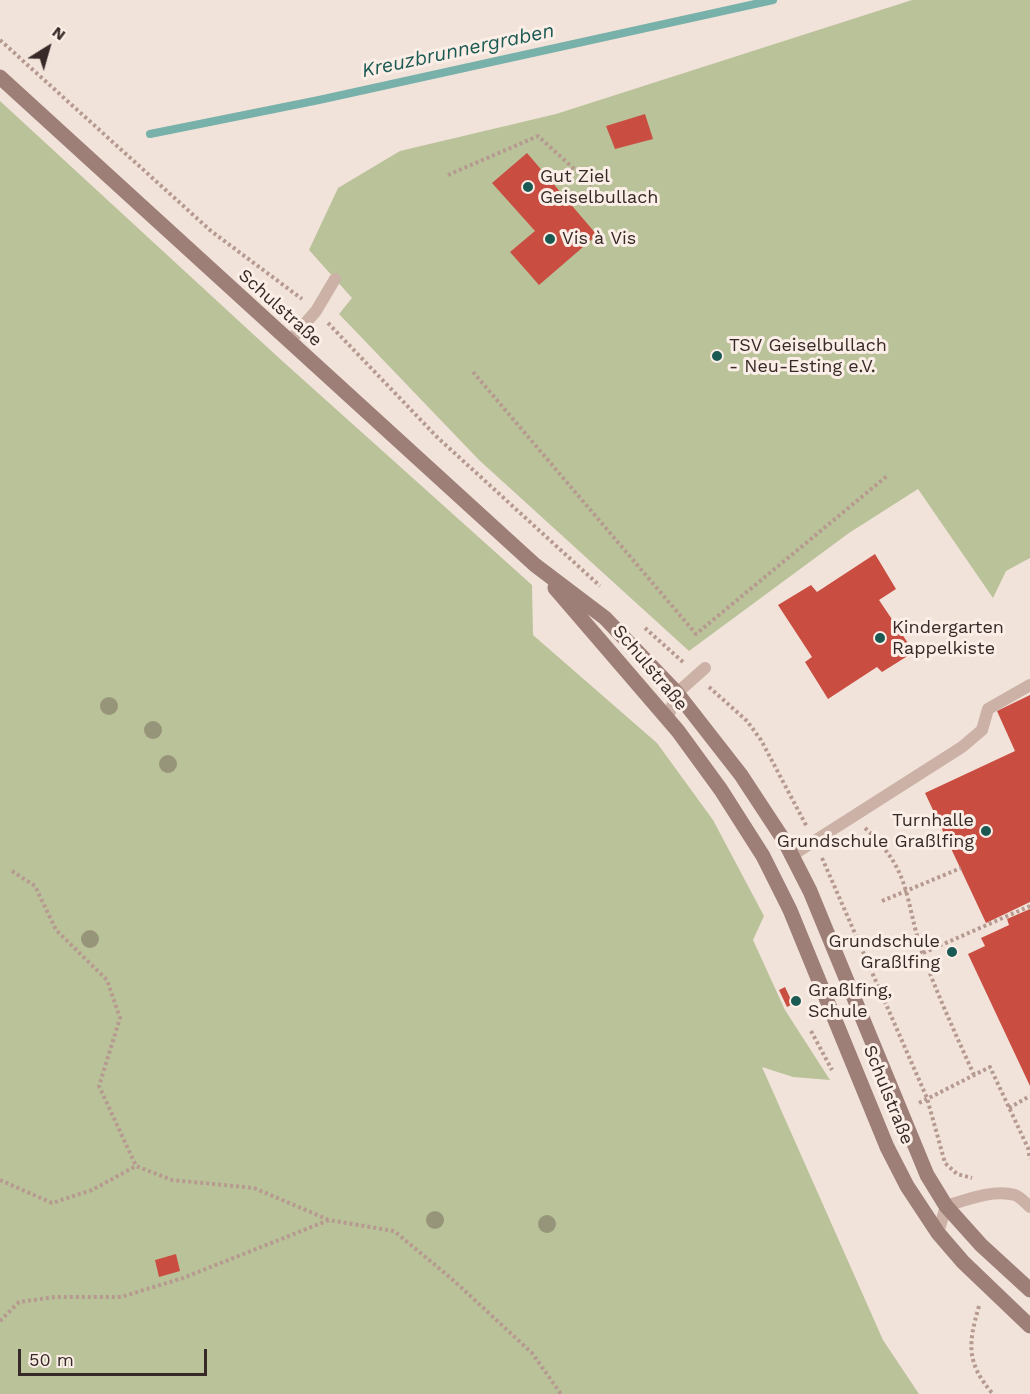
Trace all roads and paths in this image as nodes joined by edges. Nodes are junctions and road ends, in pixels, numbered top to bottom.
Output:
1 (0, 77) edge
2 (448, 175) dead end
3 (594, 187) dead end
4 (336, 279) dead end
5 (289, 342) junction
6 (473, 372) dead end
7 (887, 476) dead end
8 (535, 566) junction
9 (705, 668) dead end
10 (1030, 685) edge
11 (677, 693) junction
12 (667, 719) junction
13 (853, 818) junction
14 (791, 856) junction
15 (961, 868) dead end
16 (12, 871) dead end
17 (907, 891) junction
18 (882, 902) dead end
19 (1030, 906) edge
20 (922, 953) junction
21 (974, 1075) junction
22 (1030, 1096) edge
23 (1009, 1108) junction
24 (900, 1113) junction
25 (1030, 1159) edge
26 (136, 1166) junction
27 (0, 1180) edge
28 (946, 1206) junction
29 (1030, 1207) edge
30 (329, 1220) junction
31 (938, 1233) junction
32 (991, 1287) junction
33 (1030, 1290) edge
34 (0, 1321) edge
35 (1030, 1326) edge
36 (561, 1394) edge
37 (993, 1394) edge

1 - 5 street, Schulstraße
2 - 3 path
4 - 5 lane
5 - 8 street, Schulstraße
6 - 7 path
8 - 11 street, Schulstraße
8 - 12 street, Schulstraße
9 - 11 lane
10 - 13 lane
11 - 12 lane
11 - 14 street, Schulstraße
12 - 31 street, Schulstraße
13 - 14 lane
13 - 17 path
14 - 24 street, Schulstraße
15 - 17 path
16 - 26 path
17 - 18 path
17 - 20 path
19 - 20 path
20 - 21 path
21 - 23 path
21 - 24 path
22 - 23 path
23 - 25 path
24 - 28 street, Schulstraße
26 - 27 path
26 - 30 path
28 - 29 lane
28 - 31 lane
28 - 33 street, Schulstraße
30 - 34 path
30 - 36 path
31 - 32 street, Schulstraße
32 - 35 street, Schulstraße
32 - 37 path

